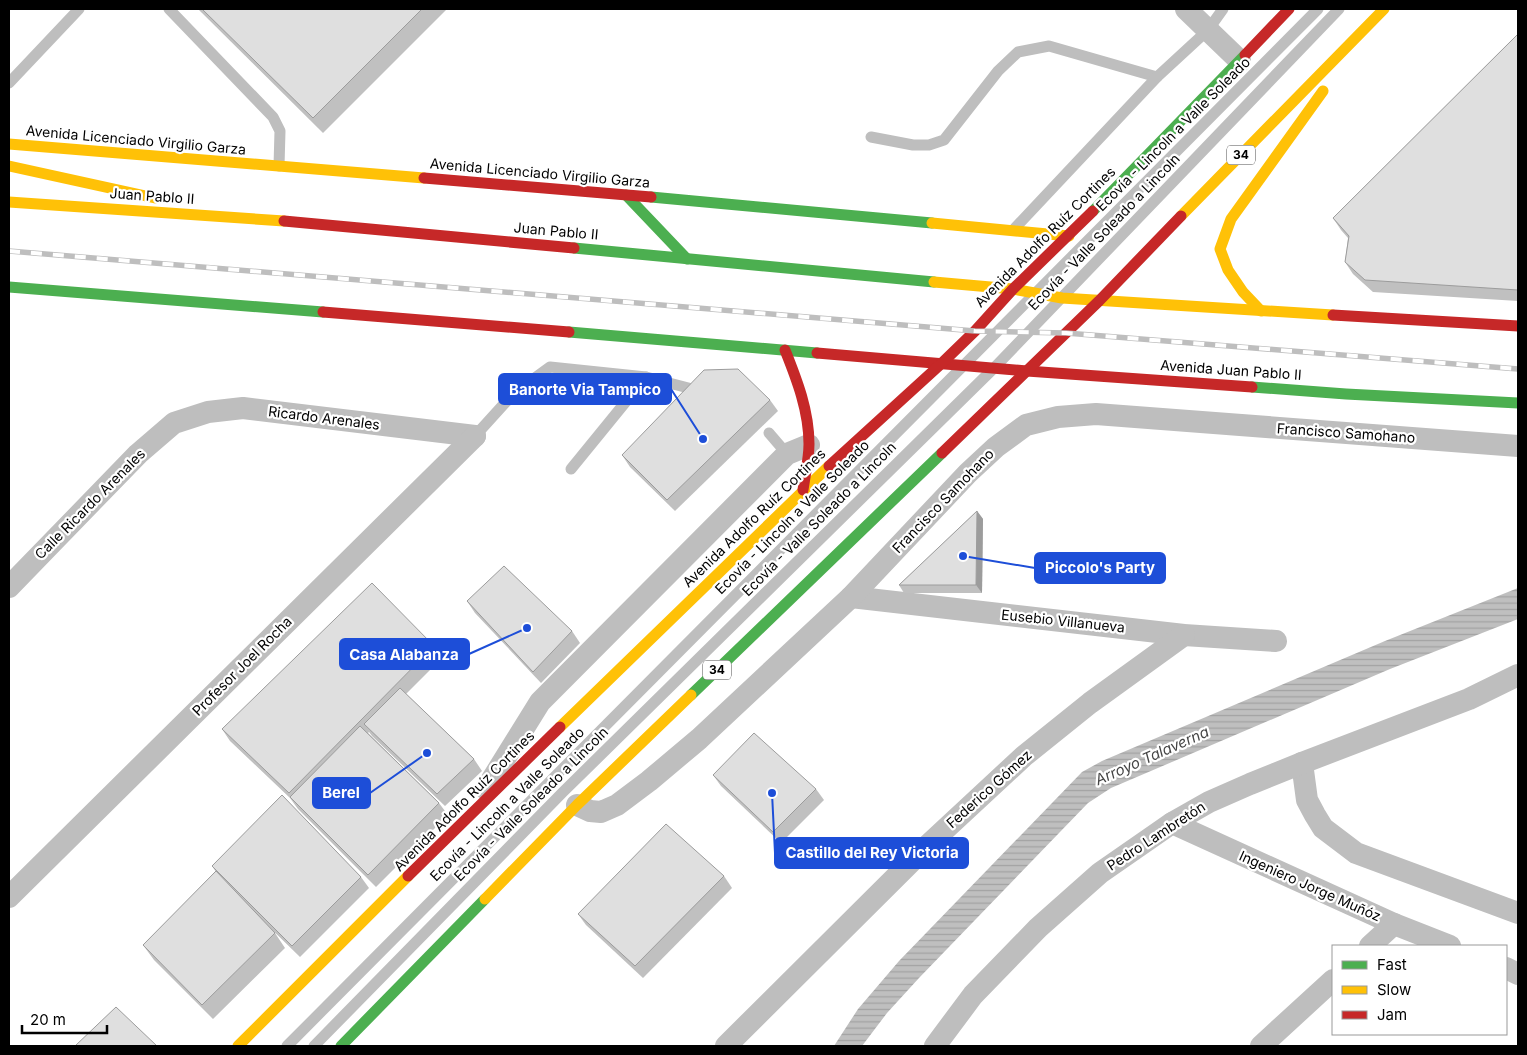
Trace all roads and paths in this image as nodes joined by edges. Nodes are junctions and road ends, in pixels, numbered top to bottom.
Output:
1 (79, 9) edge
2 (169, 9) edge
3 (1186, 9) edge
4 (1223, 9) edge
5 (1289, 9) edge
6 (1318, 9) edge
7 (1339, 9) edge
8 (1384, 9) edge
9 (1208, 30) junction
10 (1240, 61) junction
11 (1157, 77) junction
12 (9, 83) edge
13 (871, 137) dead end
14 (9, 144) edge
15 (9, 166) edge
16 (279, 167) junction
17 (626, 195) junction
18 (9, 202) edge
19 (252, 218) junction
20 (1012, 231) junction
21 (1068, 236) junction
22 (687, 259) junction
23 (9, 287) edge
24 (1013, 289) junction
25 (1035, 293) junction
26 (1062, 298) junction
27 (1099, 301) junction
28 (1261, 311) junction
29 (1518, 326) edge
30 (785, 350) junction
31 (942, 363) junction
32 (964, 365) junction
33 (994, 367) junction
34 (1026, 370) junction
35 (646, 377) junction
36 (702, 391) edge
37 (1518, 403) edge
38 (174, 423) joint
39 (769, 433) dead end
40 (475, 436) junction
41 (809, 445) junction
42 (1518, 446) edge
43 (787, 454) junction
44 (571, 469) dead end
45 (803, 490) junction
46 (9, 587) edge
47 (851, 597) junction
48 (1184, 635) junction
49 (1276, 641) dead end
50 (1518, 675) edge
51 (1302, 763) junction
52 (577, 806) junction
53 (471, 813) junction
54 (1172, 823) junction
55 (9, 896) edge
56 (1518, 913) edge
57 (1394, 924) junction
58 (1371, 945) edge
59 (1447, 945) edge
60 (1332, 981) edge
61 (238, 1046) edge
62 (287, 1046) edge
63 (314, 1046) edge
64 (341, 1046) edge
65 (726, 1046) edge
66 (935, 1046) edge
67 (1261, 1046) edge

1 - 12 lane
2 - 16 lane
3 - 9 street
4 - 9 lane
5 - 10 main road, Avenida Adolfo Ruíz Cortines
6 - 25 lane, Ecovía - Lincoln a Valle Soleado
7 - 26 lane, Ecovía - Valle Soleado a Lincoln
8 - 27 main road, 34
8 - 28 main road
9 - 10 street
9 - 11 lane
10 - 21 main road, Avenida Adolfo Ruíz Cortines
11 - 13 lane
11 - 20 lane
14 - 16 main road, Avenida Licenciado Virgilio Garza
15 - 19 main road
16 - 17 main road, Avenida Licenciado Virgilio Garza
17 - 20 main road, Avenida Licenciado Virgilio Garza
17 - 22 main road
18 - 19 main road, Juan Pablo II
19 - 22 main road, Juan Pablo II
20 - 21 main road, Avenida Licenciado Virgilio Garza
21 - 24 main road, Avenida Adolfo Ruíz Cortines
22 - 24 main road, Juan Pablo II
23 - 30 main road
24 - 25 main road, Juan Pablo II
24 - 31 main road, Avenida Adolfo Ruíz Cortines
25 - 26 main road, Juan Pablo II
25 - 32 lane, Ecovía - Lincoln a Valle Soleado
26 - 27 main road, Juan Pablo II
26 - 33 lane, Ecovía - Valle Soleado a Lincoln
27 - 28 main road
27 - 34 main road, 34
28 - 29 main road
30 - 31 main road
30 - 41 main road
31 - 32 main road, Avenida Juan Pablo II
31 - 45 main road, Avenida Adolfo Ruíz Cortines
32 - 33 main road, Avenida Juan Pablo II
32 - 62 lane, Ecovía - Lincoln a Valle Soleado
33 - 34 main road, Avenida Juan Pablo II
33 - 63 lane, Ecovía - Valle Soleado a Lincoln
34 - 37 main road, Avenida Juan Pablo II
34 - 52 main road, 34
35 - 36 lane
35 - 40 lane
35 - 44 lane
38 - 40 street, Ricardo Arenales
38 - 46 street, Calle Ricardo Arenales
39 - 43 lane
40 - 55 street, Profesor Joel Rocha
41 - 43 street
41 - 45 main road
42 - 47 street, Francisco Samohano
43 - 53 street
45 - 53 main road, Avenida Adolfo Ruíz Cortines
47 - 48 street, Eusebio Villanueva
47 - 52 street, Francisco Samohano
48 - 49 street, Eusebio Villanueva
48 - 65 street, Federico Gómez
50 - 51 street, Pedro Lambretón
51 - 54 street, Pedro Lambretón
51 - 56 street
52 - 64 main road, 34
53 - 61 main road, Avenida Adolfo Ruíz Cortines
54 - 57 street, Ingeniero Jorge Muñóz
54 - 66 street, Pedro Lambretón
57 - 58 street
57 - 59 street, Ingeniero Jorge Muñóz
60 - 67 street

